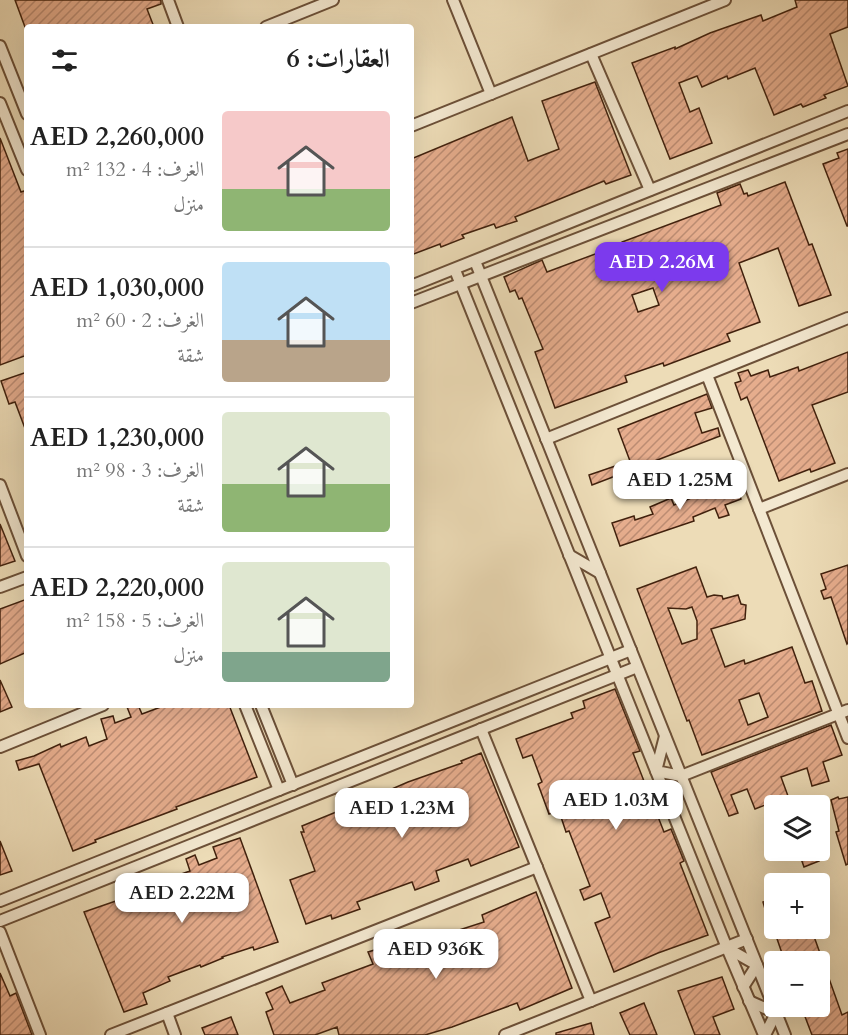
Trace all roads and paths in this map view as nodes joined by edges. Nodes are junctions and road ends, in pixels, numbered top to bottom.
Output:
1 (168, 0) edge
2 (333, 0) edge
3 (453, 0) edge
4 (725, 0) edge
5 (705, 4) edge
6 (177, 24) edge
7 (273, 24) edge
8 (0, 46) edge
9 (591, 54) junction
10 (491, 94) junction
11 (0, 103) edge
12 (24, 106) edge
13 (848, 111) edge
14 (414, 125) edge
15 (848, 134) edge
16 (24, 163) edge
17 (650, 190) junction
18 (475, 261) junction
19 (455, 270) junction
20 (480, 276) junction
21 (460, 284) junction
22 (414, 285) edge
23 (414, 302) edge
24 (848, 318) edge
25 (707, 375) junction
26 (546, 439) junction
27 (848, 474) edge
28 (0, 485) edge
29 (759, 508) junction
30 (24, 548) edge
31 (569, 555) junction
32 (600, 573) junction
33 (24, 578) edge
34 (0, 587) edge
35 (631, 650) junction
36 (610, 658) junction
37 (637, 667) junction
38 (617, 675) junction
39 (85, 708) edge
40 (246, 708) edge
41 (262, 708) edge
42 (843, 712) edge
43 (481, 729) junction
44 (665, 736) junction
45 (848, 738) edge
46 (0, 747) edge
47 (656, 771) junction
48 (681, 776) junction
49 (293, 785) junction
50 (279, 790) junction
51 (308, 798) junction
52 (286, 807) junction
53 (537, 867) junction
54 (0, 901) edge
55 (0, 921) edge
56 (0, 932) edge
57 (747, 939) junction
58 (727, 948) junction
59 (757, 965) junction
60 (764, 983) edge
61 (744, 987) junction
62 (749, 1000) junction
63 (591, 1001) junction
64 (764, 1007) edge
65 (167, 1013) junction
66 (774, 1017) edge
67 (778, 1017) edge
68 (40, 1035) edge
69 (111, 1035) edge
70 (175, 1035) edge
71 (505, 1035) edge
72 (764, 1035) edge
73 (785, 1035) edge

1 - 6 street
2 - 7 street
3 - 10 street
4 - 5 street
5 - 9 street
8 - 12 street
9 - 10 street
9 - 17 street
10 - 14 street
11 - 16 street
13 - 17 street
15 - 20 street
17 - 18 street
18 - 19 street
18 - 20 street
19 - 21 street
19 - 22 street
20 - 21 street
20 - 26 street
21 - 23 street
21 - 31 street
24 - 25 street
25 - 26 street
25 - 29 street
26 - 32 street
27 - 29 street
28 - 30 street
29 - 42 street
31 - 32 street
31 - 36 street
32 - 35 street
33 - 34 street
35 - 36 street
35 - 37 street
36 - 38 street
36 - 49 street
37 - 38 street
37 - 44 street
38 - 43 street
38 - 47 street
39 - 46 street
40 - 50 street
41 - 49 street
42 - 45 street
42 - 48 street
43 - 51 street
43 - 53 street
44 - 47 street
44 - 48 street
47 - 48 street
47 - 58 street
48 - 57 street
49 - 50 street
49 - 51 street
49 - 52 street
50 - 54 street
51 - 52 street
52 - 55 street
53 - 63 street
53 - 65 street
56 - 68 street
57 - 58 street
57 - 59 street
58 - 59 street
58 - 61 street
58 - 63 street
59 - 60 street
59 - 61 street
61 - 62 street
62 - 64 street
62 - 72 street
63 - 71 street
65 - 69 street
65 - 70 street
66 - 72 street
67 - 73 street

